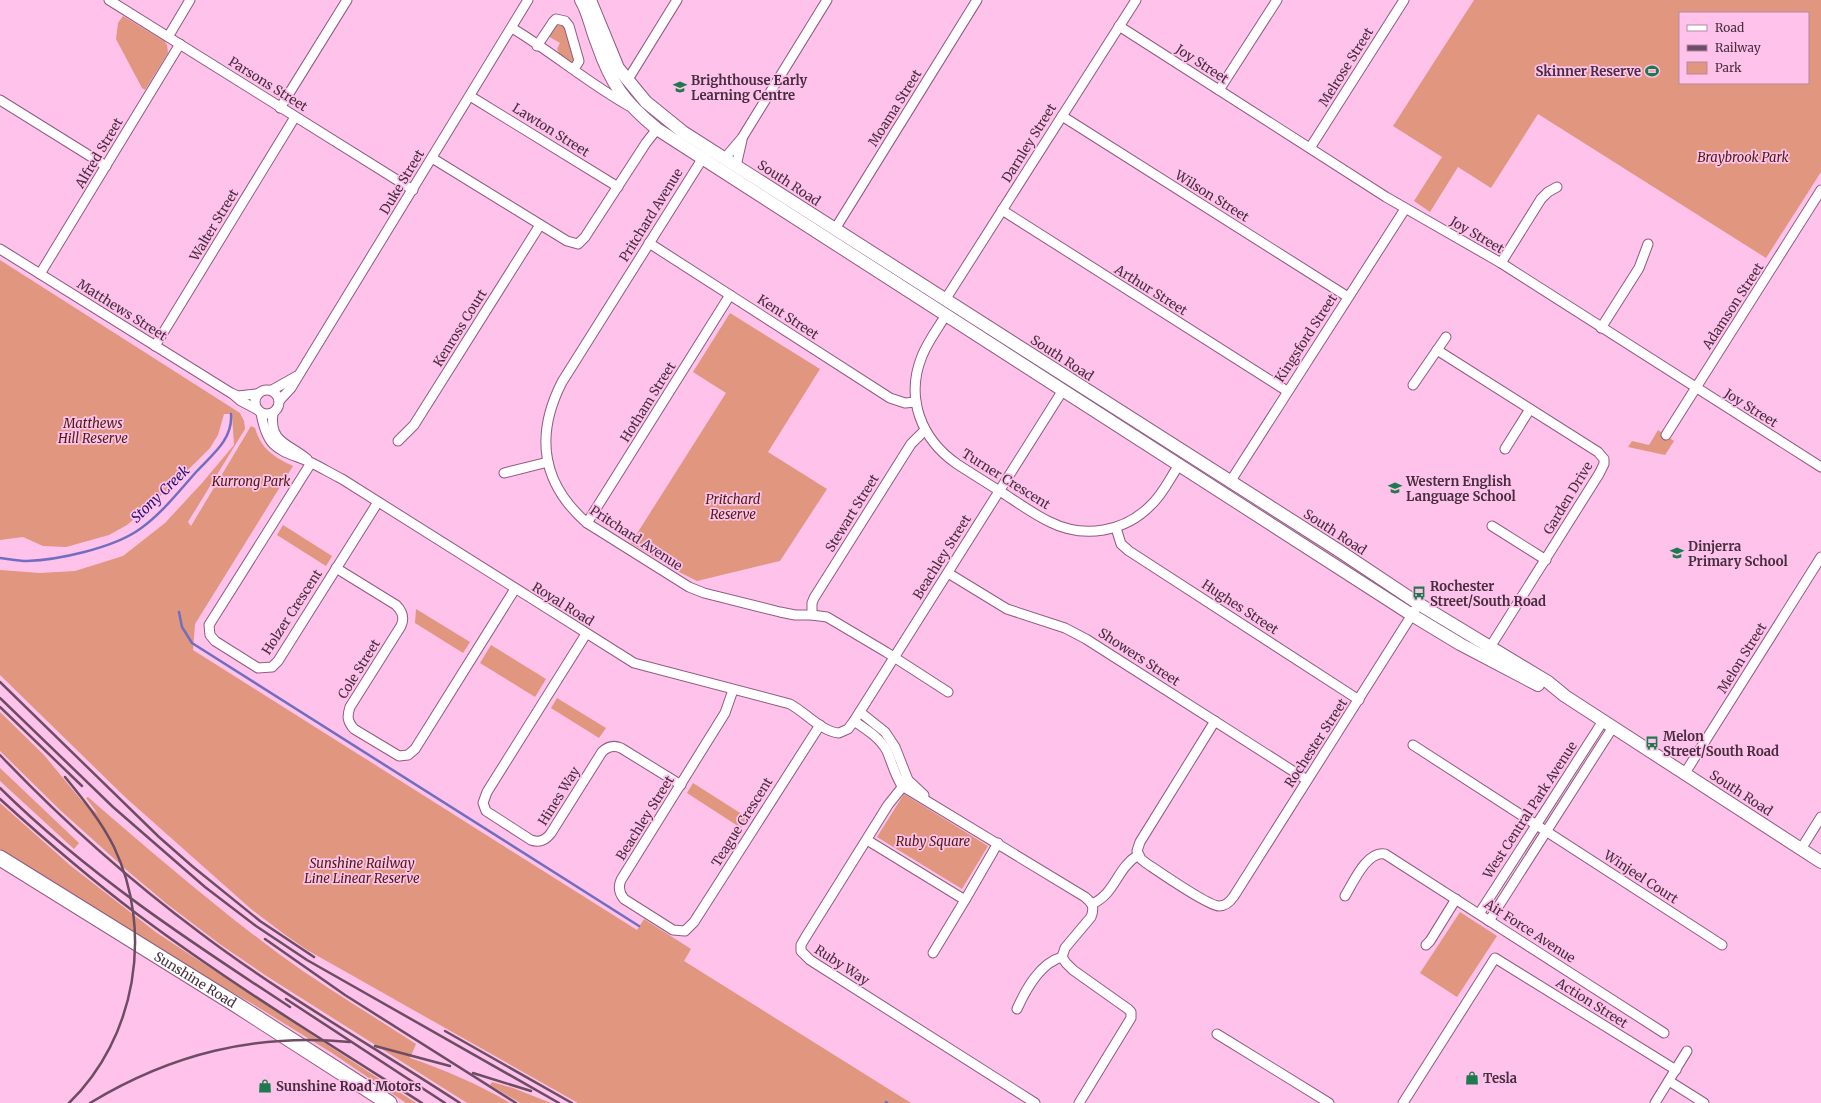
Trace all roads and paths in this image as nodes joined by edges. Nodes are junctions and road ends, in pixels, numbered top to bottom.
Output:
1 (109, 0) edge
2 (190, 0) edge
3 (347, 0) edge
4 (528, 0) edge
5 (581, 0) edge
6 (590, 0) edge
7 (678, 0) edge
8 (827, 0) edge
9 (977, 0) edge
10 (1136, 0) edge
11 (1277, 0) edge
12 (1404, 0) edge
13 (1119, 26) junction
14 (512, 28) junction
15 (168, 37) junction
16 (180, 44) junction
17 (537, 46) junction
18 (574, 69) junction
19 (627, 81) junction
20 (1219, 90) junction
21 (470, 96) junction
22 (0, 100) edge
23 (630, 106) junction
24 (280, 108) junction
25 (1062, 116) junction
26 (295, 117) junction
27 (657, 129) junction
28 (742, 138) junction
29 (709, 148) junction
30 (1310, 148) junction
31 (432, 158) junction
32 (702, 158) junction
33 (725, 158) junction
34 (106, 166) junction
35 (736, 166) junction
36 (618, 187) junction
37 (1557, 187) dead end
38 (413, 190) junction
39 (1821, 190) edge
40 (1405, 209) junction
41 (1002, 210) junction
42 (540, 225) junction
43 (835, 230) junction
44 (649, 243) junction
45 (1648, 244) dead end
46 (0, 249) edge
47 (1501, 263) junction
48 (40, 274) junction
49 (730, 295) junction
50 (1348, 297) junction
51 (945, 300) junction
52 (946, 315) junction
53 (1602, 328) junction
54 (1446, 337) dead end
55 (155, 346) junction
56 (1437, 350) junction
57 (297, 376) junction
58 (1067, 378) junction
59 (1413, 385) dead end
60 (1696, 388) junction
61 (272, 390) junction
62 (1063, 390) junction
63 (1287, 391) junction
64 (231, 393) junction
65 (256, 394) junction
66 (279, 401) junction
67 (916, 402) junction
68 (1530, 409) junction
69 (259, 412) junction
70 (273, 413) junction
71 (925, 430) junction
72 (1666, 435) dead end
73 (398, 441) dead end
74 (1505, 449) dead end
75 (548, 462) junction
76 (311, 463) junction
77 (1179, 465) junction
78 (1821, 467) edge
79 (504, 473) dead end
80 (1230, 482) junction
81 (999, 491) junction
82 (1223, 493) junction
83 (378, 502) junction
84 (587, 523) junction
85 (1492, 526) dead end
86 (1116, 528) junction
87 (1821, 557) edge
88 (1546, 560) junction
89 (336, 568) junction
90 (948, 573) junction
91 (515, 589) junction
92 (1419, 604) junction
93 (812, 615) junction
94 (1412, 615) junction
95 (586, 634) junction
96 (1487, 652) junction
97 (894, 658) junction
98 (733, 690) junction
99 (948, 692) dead end
100 (1359, 700) junction
101 (860, 712) junction
102 (854, 722) junction
103 (1215, 722) junction
104 (1608, 724) junction
105 (820, 725) junction
106 (839, 733) joint
107 (1412, 745) dead end
108 (895, 747) junction
109 (886, 750) junction
110 (1685, 773) junction
111 (1307, 780) junction
112 (905, 783) junction
113 (680, 785) junction
114 (1821, 817) edge
115 (1536, 825) junction
116 (1546, 831) junction
117 (866, 840) junction
118 (998, 843) junction
119 (1801, 849) junction
120 (1138, 855) junction
121 (0, 858) edge
122 (1821, 862) edge
123 (1345, 896) dead end
124 (1456, 899) junction
125 (965, 900) junction
126 (1092, 904) junction
127 (1479, 914) junction
128 (1489, 921) junction
129 (685, 931) joint
130 (1426, 945) dead end
131 (1722, 945) dead end
132 (933, 953) dead end
133 (1062, 957) junction
134 (1017, 1009) dead end
135 (1664, 1033) dead end
136 (1217, 1034) dead end
137 (1687, 1052) dead end
138 (1676, 1070) junction
139 (1669, 1081) junction
140 (389, 1103) edge
141 (1035, 1103) edge
142 (1079, 1103) edge
143 (1329, 1103) edge
144 (1403, 1103) edge
145 (1655, 1103) edge
146 (1704, 1103) edge

1 - 15 street, Parsons Street
2 - 15 street
3 - 24 street
4 - 14 street, Duke Street
5 - 23 street, South Road
6 - 19 street, South Road
7 - 19 street
8 - 28 street
9 - 43 street, Moama Street
10 - 13 street, Darnley Street
11 - 20 street
12 - 30 street, Melrose Street
13 - 20 street, Joy Street
13 - 25 street, Darnley Street
14 - 17 street, South Road
14 - 21 street, Duke Street
15 - 16 street, Parsons Street
16 - 24 street, Parsons Street
16 - 34 street, Alfred Street
17 - 18 street, South Road
17 - 18 street
18 - 23 street, South Road
19 - 29 street, South Road
20 - 30 street, Joy Street
21 - 31 street, Duke Street
21 - 36 street, Lawton Street
22 - 34 street
23 - 27 street, South Road
24 - 26 street, Parsons Street
25 - 41 street, Darnley Street
25 - 50 street, Wilson Street
26 - 38 street, Parsons Street
26 - 55 street, Walter Street
27 - 32 street, South Road
27 - 36 street
28 - 33 street
28 - 35 street
29 - 32 street, Pritchard Avenue
29 - 33 street, South Road
30 - 40 street, Joy Street
31 - 38 street, Duke Street
31 - 42 street
32 - 44 street, Pritchard Avenue
32 - 52 street, South Road
33 - 35 street, South Road
34 - 48 street, Alfred Street
35 - 43 street, South Road
36 - 42 street
37 - 47 street
38 - 57 street, Duke Street
39 - 60 street, Adamson Street
40 - 47 street, Joy Street
40 - 50 street, Kingsford Street
41 - 51 street, Darnley Street
41 - 63 street, Arthur Street
42 - 73 street, Kenross Court
43 - 51 street, South Road
44 - 49 street, Kent Street
44 - 75 street, Pritchard Avenue
45 - 53 street
46 - 48 street, Matthews Street
47 - 53 street, Joy Street
48 - 55 street, Matthews Street
49 - 67 street, Kent Street
49 - 84 street, Hotham Street
50 - 63 street, Kingsford Street
51 - 52 street
51 - 58 street, South Road
52 - 62 street, South Road
52 - 67 street, Turner Crescent
53 - 60 street, Joy Street
54 - 56 street
55 - 64 street, Matthews Street
56 - 59 street
56 - 68 street, Garden Drive
57 - 61 street, Duke Street
57 - 66 street, Duke Street
58 - 62 street
58 - 80 street, South Road
60 - 72 street, Adamson Street
60 - 78 street, Joy Street
61 - 65 street
61 - 66 street
62 - 77 street, South Road
62 - 81 street, Beachley Street
63 - 80 street, Kingsford Street
64 - 65 street, Matthews Street
64 - 69 street, Matthews Street
65 - 69 street
66 - 70 street
67 - 71 street, Turner Crescent
68 - 74 street
68 - 88 street, Garden Drive
69 - 70 street
69 - 76 street, Royal Road
70 - 76 street, Royal Road
71 - 81 street, Turner Crescent
71 - 93 street, Stewart Street
75 - 79 street
75 - 84 street, Pritchard Avenue
76 - 83 street, Royal Road
76 - 89 street, Holzer Crescent
77 - 82 street, South Road
77 - 86 street, Turner Crescent
80 - 82 street
80 - 92 street, South Road
81 - 86 street, Turner Crescent
81 - 90 street, Beachley Street
82 - 94 street, South Road
83 - 89 street, Holzer Crescent
83 - 91 street, Royal Road
84 - 93 street, Pritchard Avenue
85 - 88 street
86 - 100 street, Hughes Street
87 - 110 street, Melon Street
88 - 96 street, Garden Drive
89 - 91 street, Cole Street
90 - 97 street, Beachley Street
90 - 103 street, Showers Street
91 - 95 street, Royal Road
92 - 94 street, Rochester Street
92 - 96 street, South Road
93 - 97 street, Pritchard Avenue
94 - 96 street, South Road
94 - 100 street, Rochester Street
95 - 98 street, Royal Road
95 - 113 street, Hines Way
96 - 104 street, South Road
97 - 99 street, Pritchard Avenue
97 - 101 street, Beachley Street
98 - 105 street, Royal Road
98 - 113 street, Beachley Street
100 - 111 street, Rochester Street
101 - 102 street, Beachley Street
101 - 108 street
102 - 106 street, Beachley Street
102 - 109 street
103 - 111 street, Showers Street
103 - 120 street
104 - 110 street, South Road
104 - 115 street, West Central Park Avenue
104 - 116 street, West Central Park Avenue
105 - 106 street, Royal Road
105 - 129 street, Teague Crescent
107 - 115 street, Winjeel Court
108 - 109 street
108 - 112 street
109 - 112 street
110 - 119 street, South Road
111 - 120 street, Rochester Street
112 - 117 street, Ruby Way
112 - 118 street
113 - 129 street, Beachley Street
114 - 119 street
115 - 116 street, Winjeel Court
115 - 127 street, West Central Park Avenue
116 - 128 street, West Central Park Avenue
116 - 131 street, Winjeel Court
117 - 125 street
117 - 141 street, Ruby Way
118 - 125 street
118 - 126 street
119 - 122 street, South Road
120 - 126 street
121 - 140 main road, Sunshine Road
123 - 124 street, Air Force Avenue
124 - 127 street, Air Force Avenue
124 - 130 street
125 - 132 street
126 - 133 street
127 - 128 street, Air Force Avenue
128 - 135 street, Air Force Avenue
133 - 134 street
133 - 142 street
136 - 143 street
137 - 138 street
138 - 139 street
138 - 144 street, Action Street
139 - 145 street
139 - 146 street

